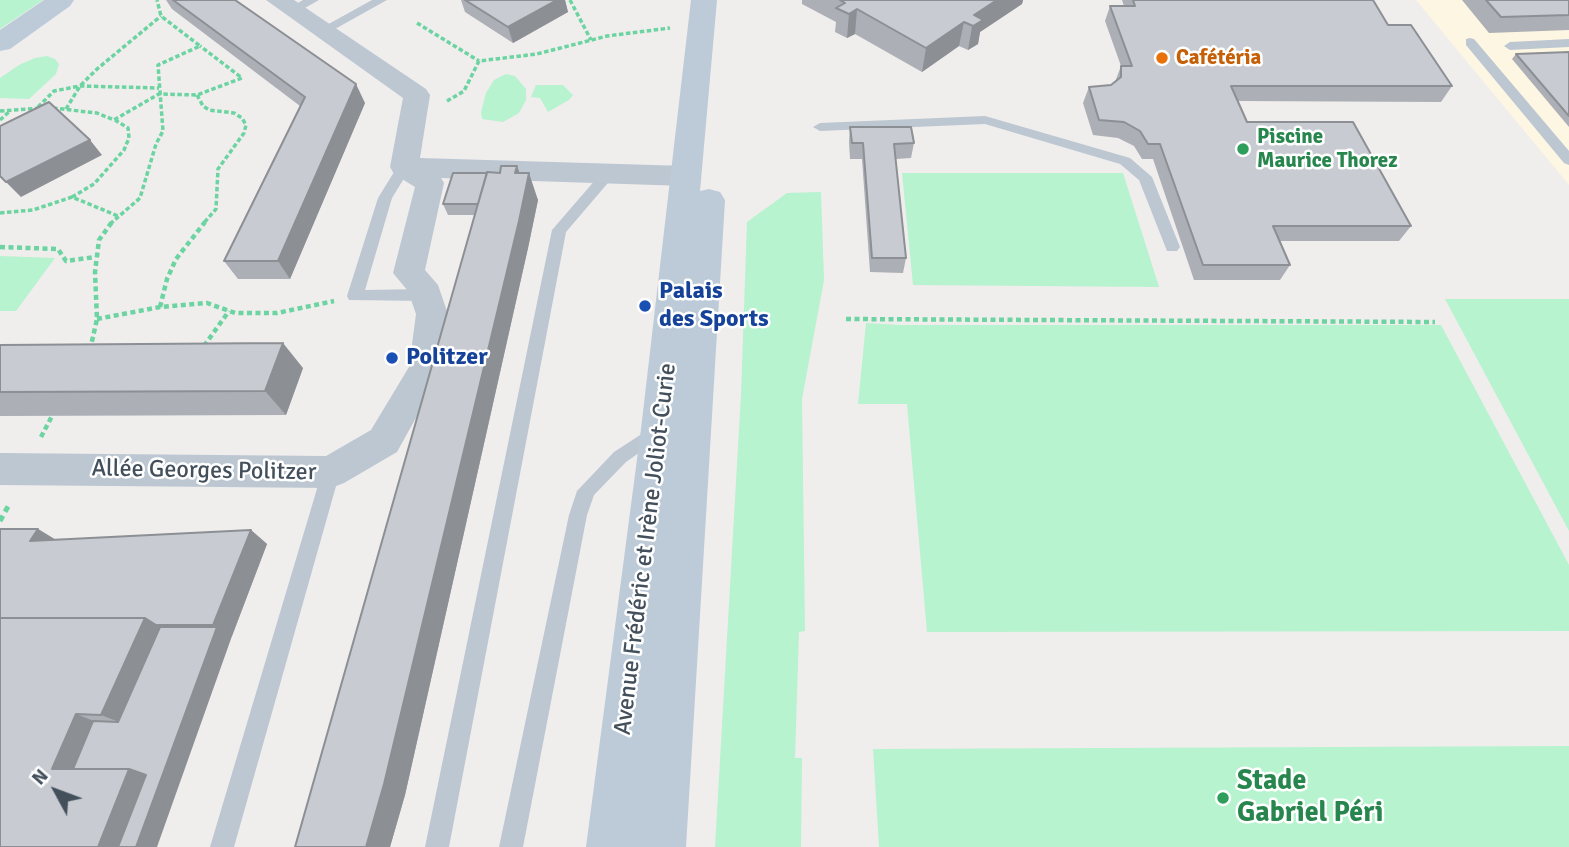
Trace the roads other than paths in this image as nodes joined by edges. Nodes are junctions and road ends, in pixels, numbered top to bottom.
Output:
1 (61, 0) edge
2 (381, 0) edge
3 (294, 3) edge
4 (711, 8) edge
5 (322, 31) junction
6 (1470, 42) dead end
7 (0, 43) edge
8 (1569, 43) edge
9 (1510, 46) dead end
10 (820, 127) dead end
11 (1569, 160) edge
12 (404, 167) junction
13 (608, 174) junction
14 (686, 176) junction
15 (1172, 247) dead end
16 (425, 295) junction
17 (660, 429) junction
18 (0, 468) edge
19 (331, 472) junction
20 (222, 847) edge
21 (438, 847) edge
22 (511, 847) edge
23 (611, 847) edge
24 (661, 847) edge

1 - 7 main road
2 - 5 lane
3 - 5 street
4 - 14 main road, Avenue Frédéric et Irène Joliot-Curie
4 - 24 main road, Avenue Frédéric et Irène Joliot-Curie
5 - 12 street
6 - 11 lane
8 - 9 lane
10 - 15 lane
12 - 13 street
12 - 16 street, Allée Georges Politzer
12 - 16 lane
13 - 14 street
13 - 21 lane
14 - 17 main road, Avenue Frédéric et Irène Joliot-Curie
16 - 19 street, Allée Georges Politzer
17 - 22 lane
17 - 23 main road, Avenue Frédéric et Irène Joliot-Curie
18 - 19 street, Allée Georges Politzer
19 - 20 lane

